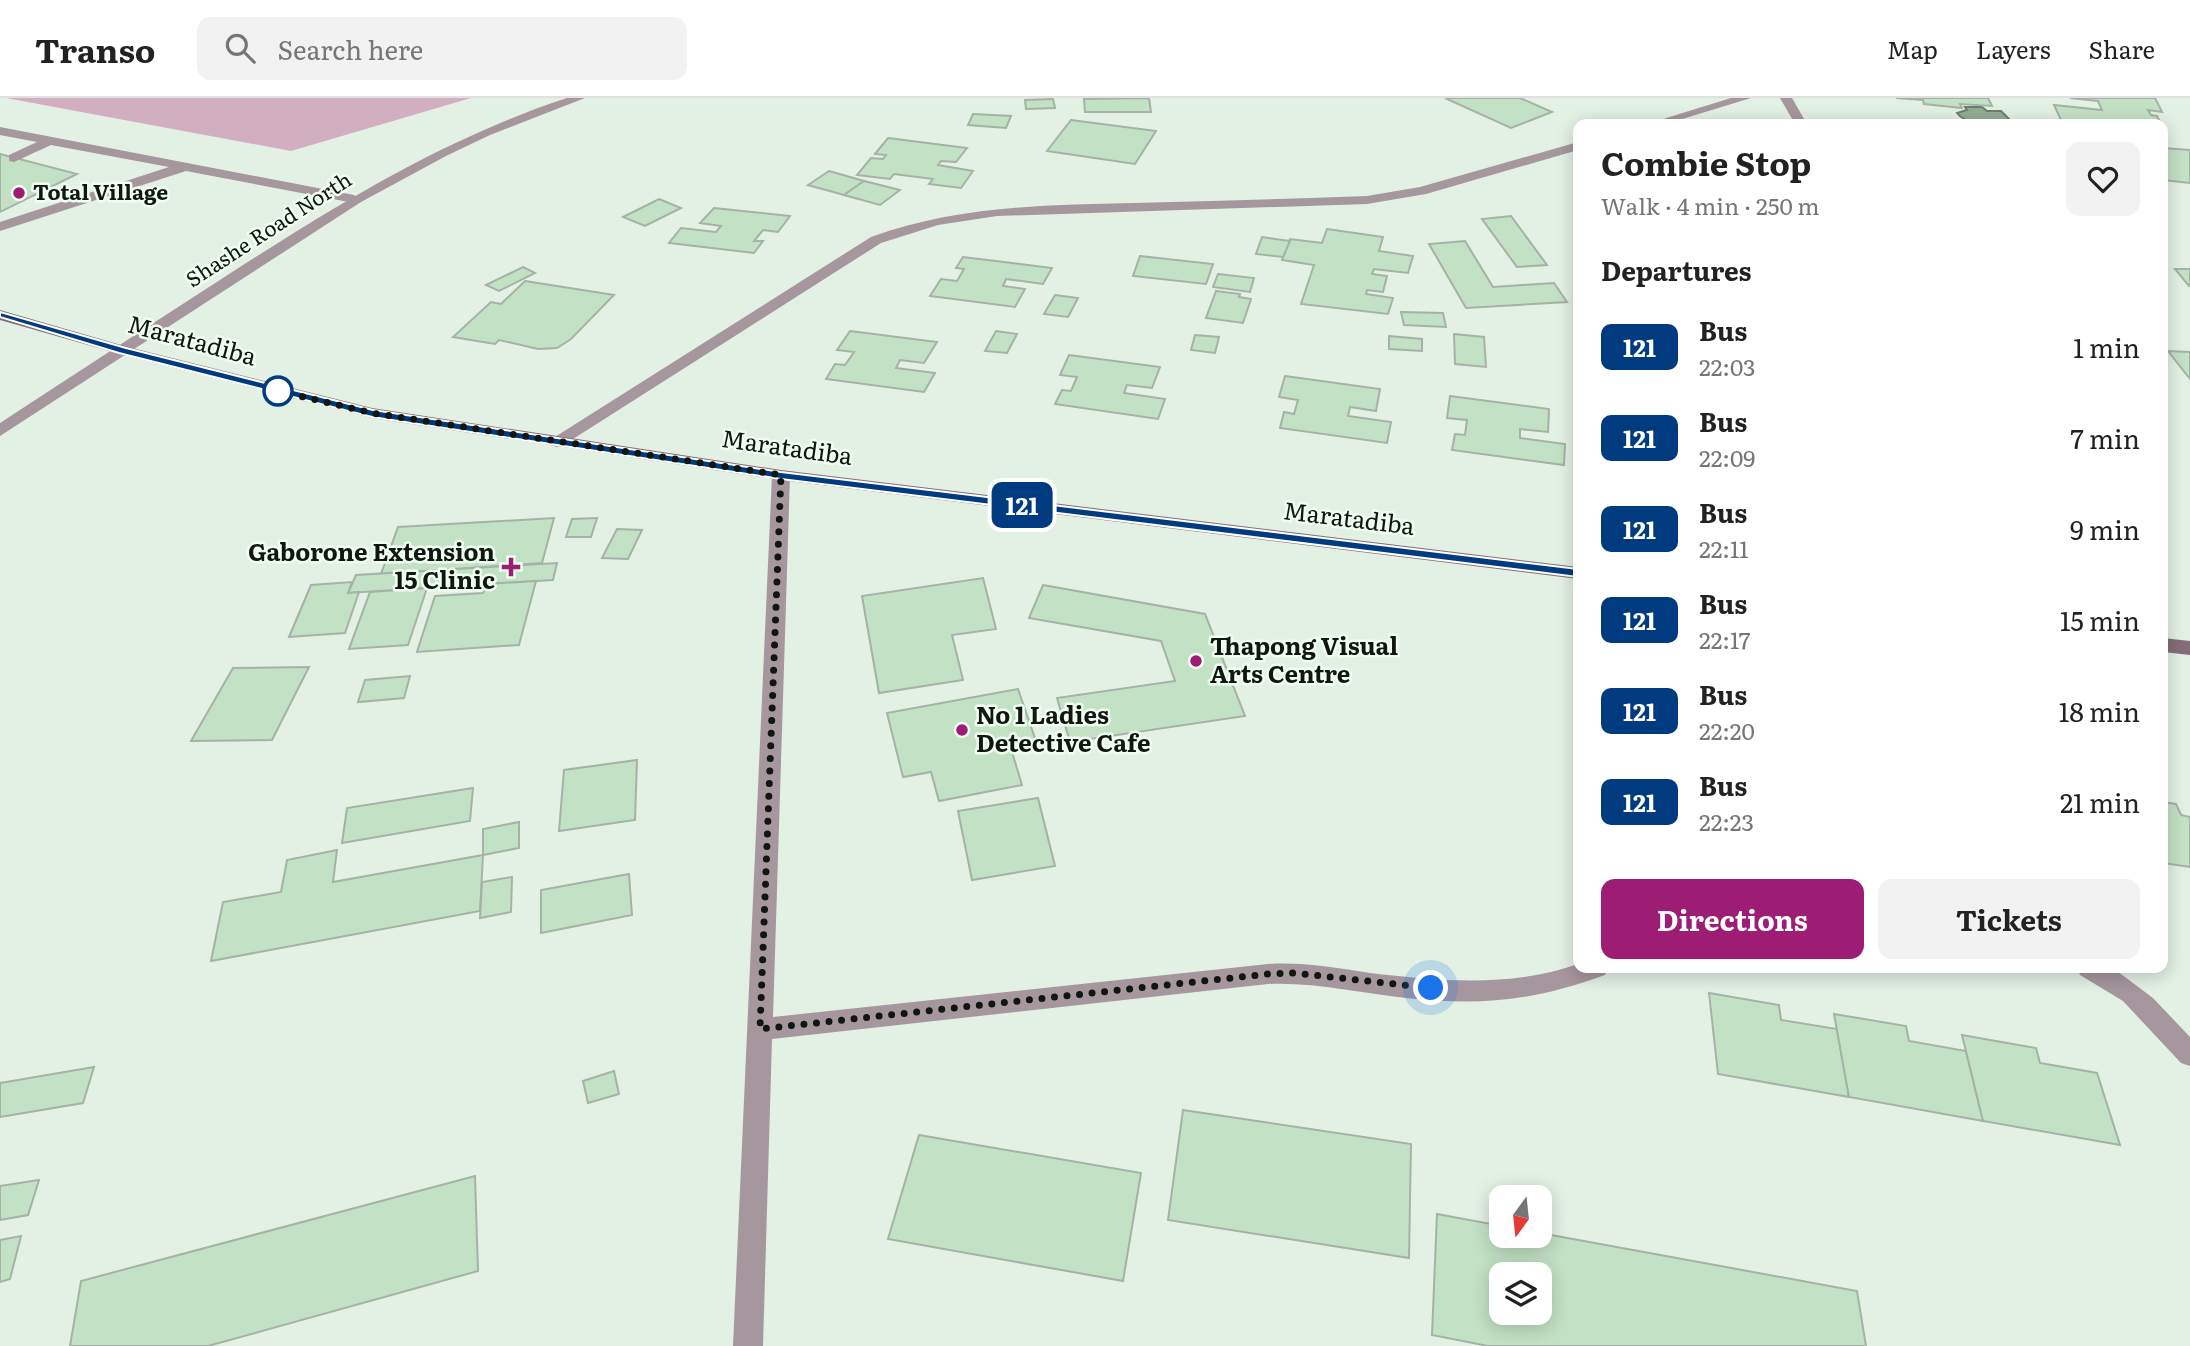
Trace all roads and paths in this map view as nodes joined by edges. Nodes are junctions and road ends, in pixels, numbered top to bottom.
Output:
1 (579, 98) edge
2 (1745, 98) edge
3 (1786, 98) edge
4 (1671, 119) edge
5 (1798, 119) edge
6 (0, 131) edge
7 (51, 140) junction
8 (1573, 147) edge
9 (14, 158) dead end
10 (184, 167) junction
11 (354, 199) junction
12 (0, 227) edge
13 (0, 315) edge
14 (122, 350) junction
15 (0, 431) edge
16 (556, 442) junction
17 (781, 475) junction
18 (1573, 572) edge
19 (2168, 646) edge
20 (2190, 648) edge
21 (1580, 973) edge
22 (2101, 973) edge
23 (760, 1029) junction
24 (2190, 1055) edge
25 (748, 1346) edge

1 - 11 street, Shashe Road North
2 - 4 street
3 - 5 street
6 - 7 street
7 - 9 street
7 - 10 street
8 - 16 street
10 - 11 street
10 - 12 street
11 - 14 street, Shashe Road North
13 - 14 street, Maratadiba
14 - 15 street, Shashe Road North
14 - 16 street, Maratadiba
16 - 17 street, Maratadiba
17 - 18 street, Maratadiba
17 - 23 street
19 - 20 street
21 - 23 street
22 - 24 street
23 - 25 street

